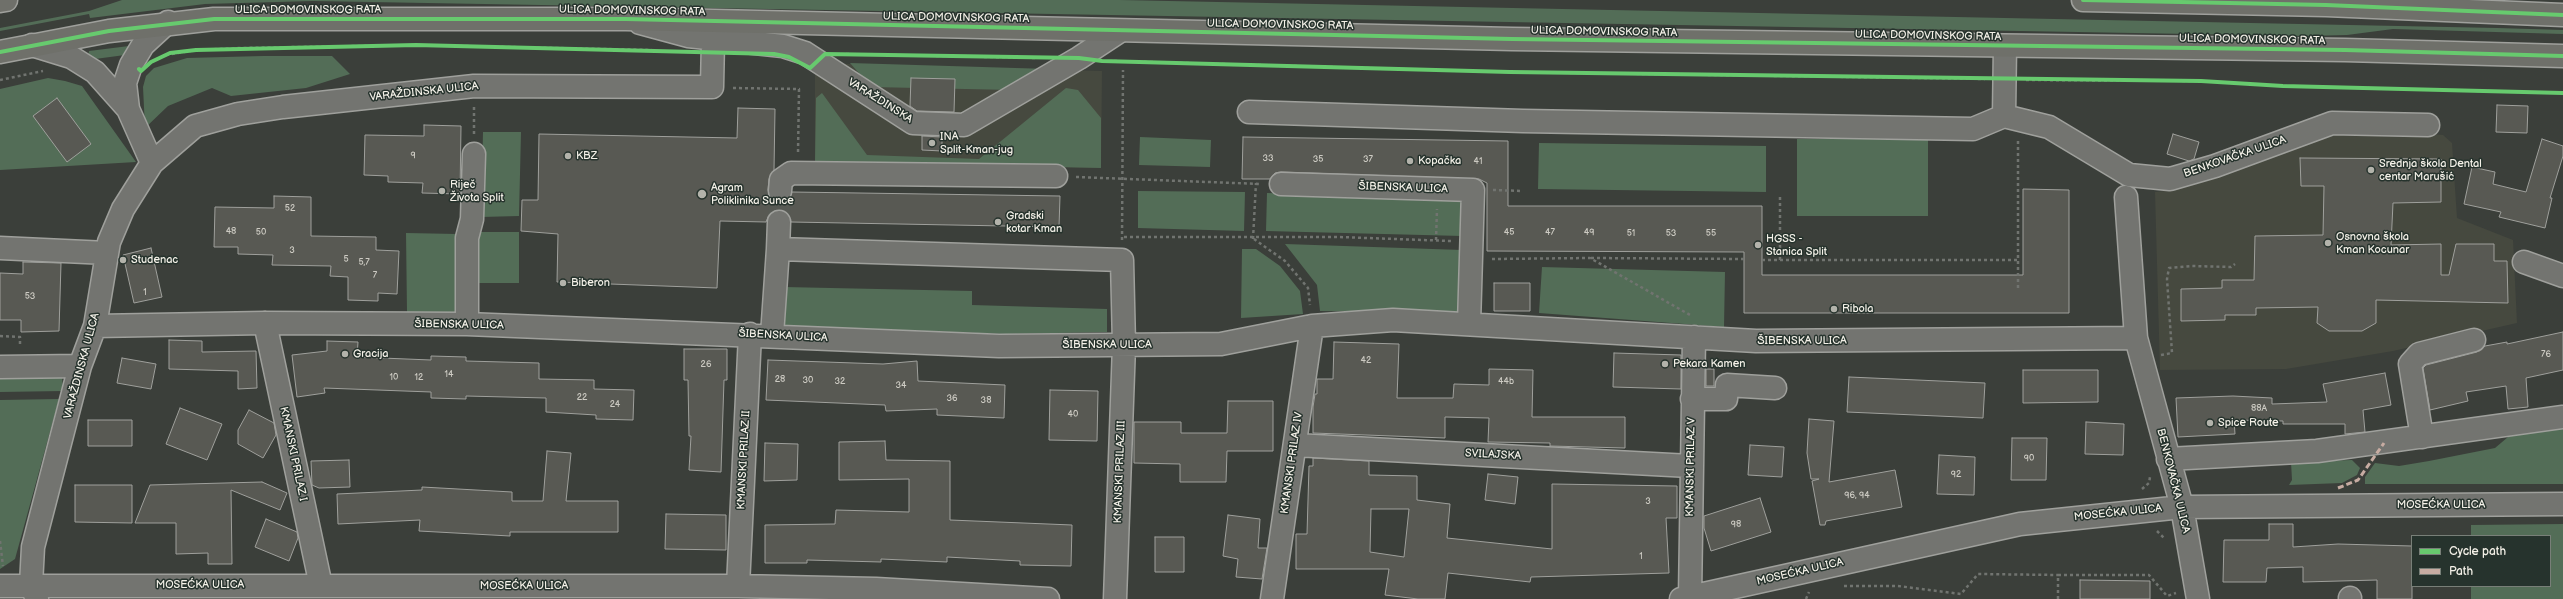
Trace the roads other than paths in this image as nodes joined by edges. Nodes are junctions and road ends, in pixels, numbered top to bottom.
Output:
1 (6, 0) edge
2 (2083, 0) edge
3 (0, 1) edge
4 (2563, 15) edge
5 (626, 19) junction
6 (168, 22) junction
7 (1120, 31) junction
8 (713, 40) junction
9 (32, 45) junction
10 (2005, 46) junction
11 (0, 52) edge
12 (2563, 56) edge
13 (128, 109) junction
14 (1249, 112) dead end
15 (2011, 118) junction
16 (2428, 125) dead end
17 (474, 154) road end
18 (152, 163) junction
19 (1056, 176) road end
20 (1281, 184) road end
21 (780, 191) tunnel mouth
22 (2126, 197) dead end
23 (779, 222) tunnel mouth
24 (0, 248) edge
25 (778, 249) junction
26 (107, 252) junction
27 (2524, 262) dead end
28 (2563, 276) edge
29 (265, 323) junction
30 (467, 324) junction
31 (1469, 324) junction
32 (95, 326) junction
33 (1312, 326) junction
34 (1693, 327) junction
35 (750, 334) junction
36 (772, 335) junction
37 (2136, 338) junction
38 (2474, 340) dead end
39 (1124, 345) junction
40 (80, 366) junction
41 (0, 367) edge
42 (1775, 388) dead end
43 (1692, 399) junction
44 (2563, 417) edge
45 (2422, 436) junction
46 (1295, 445) junction
47 (2168, 459) junction
48 (1690, 466) junction
49 (2563, 504) edge
50 (2182, 507) junction
51 (0, 586) edge
52 (321, 586) junction
53 (738, 586) junction
54 (34, 592) edge
55 (2189, 592) edge
56 (1712, 596) edge
57 (1686, 598) edge
58 (1048, 599) edge
59 (1115, 599) edge
60 (1272, 599) edge

1 - 3 main road
2 - 4 main road
5 - 6 main road, ULICA DOMOVINSKOG RATA
5 - 7 main road, ULICA DOMOVINSKOG RATA
5 - 8 street, VARAŽDINSKA
6 - 9 main road, ULICA DOMOVINSKOG RATA
6 - 13 street
7 - 8 street, VARAŽDINSKA
7 - 10 main road, ULICA DOMOVINSKOG RATA
8 - 18 street, VARAŽDINSKA ULICA
9 - 11 main road, ULICA DOMOVINSKOG RATA
9 - 13 street
10 - 12 main road, ULICA DOMOVINSKOG RATA
10 - 15 street
13 - 18 street
14 - 15 street
15 - 16 street, BENKOVAČKA ULICA
17 - 30 street
18 - 26 street, VARAŽDINSKA ULICA
19 - 21 street
20 - 31 street, ŠIBENSKA ULICA
22 - 37 street, BENKOVAČKA ULICA
23 - 25 street
24 - 26 street
25 - 36 street
25 - 39 street, KMANSKI PRILAZ III
26 - 32 street, VARAŽDINSKA ULICA
27 - 28 street
29 - 30 street, ŠIBENSKA ULICA
29 - 32 street, ŠIBENSKA ULICA
29 - 52 street, KMANSKI PRILAZ I
30 - 35 street, ŠIBENSKA ULICA
31 - 33 street, ŠIBENSKA ULICA
31 - 34 street, ŠIBENSKA ULICA
32 - 40 street, VARAŽDINSKA ULICA
33 - 39 street, ŠIBENSKA ULICA
33 - 46 street, KMANSKI PRILAZ IV
34 - 37 street, ŠIBENSKA ULICA
34 - 43 street, KMANSKI PRILAZ V
35 - 36 street, ŠIBENSKA ULICA
35 - 53 street, KMANSKI PRILAZ II
36 - 39 street, ŠIBENSKA ULICA
37 - 47 street, BENKOVAČKA ULICA
38 - 45 street
39 - 59 street, KMANSKI PRILAZ III
40 - 41 street
40 - 54 street, VARAŽDINSKA ULICA
42 - 43 street
43 - 48 street, KMANSKI PRILAZ V
44 - 45 street
45 - 47 street
46 - 48 street, SVILAJSKA
46 - 60 street, KMANSKI PRILAZ IV
47 - 50 street, BENKOVAČKA ULICA
48 - 57 street, KMANSKI PRILAZ V
49 - 50 street, MOSEĆKA ULICA
50 - 55 street, BENKOVAČKA ULICA
50 - 56 street, MOSEĆKA ULICA
51 - 54 street, MOSEĆKA ULICA
52 - 53 street, MOSEĆKA ULICA
52 - 54 street, MOSEĆKA ULICA
53 - 58 street, MOSEĆKA ULICA
56 - 57 street, MOSEĆKA ULICA

